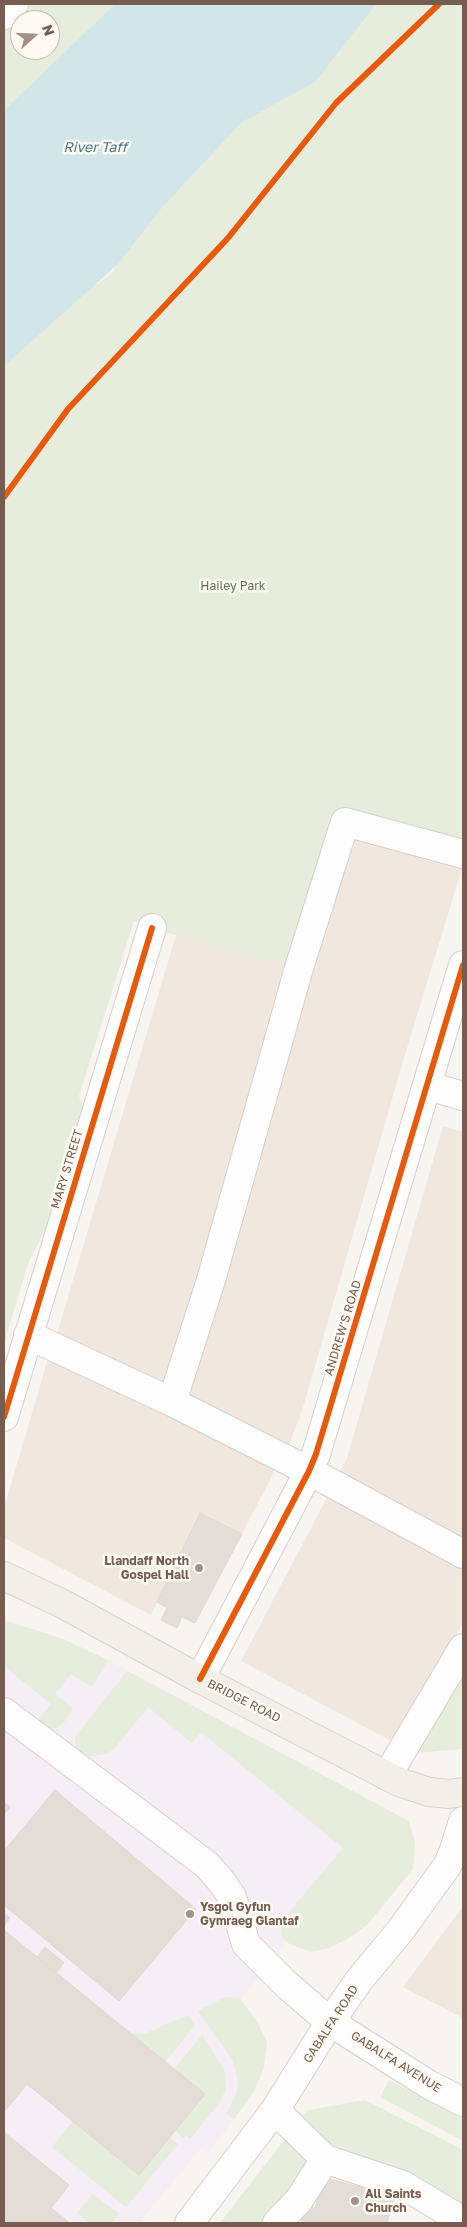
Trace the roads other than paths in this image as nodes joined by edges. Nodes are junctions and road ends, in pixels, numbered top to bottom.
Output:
1 (14, 4) edge
2 (4, 15) edge
3 (463, 854) edge
4 (152, 928) dead end
5 (463, 966) edge
6 (428, 1086) junction
7 (463, 1096) edge
8 (28, 1334) junction
9 (172, 1402) junction
10 (4, 1417) edge
11 (309, 1472) junction
12 (463, 1554) edge
13 (4, 1576) edge
14 (463, 1648) edge
15 (200, 1679) junction
16 (4, 1712) edge
17 (387, 1776) junction
18 (463, 1792) edge
19 (463, 1821) edge
20 (330, 2022) junction
21 (463, 2102) edge
22 (275, 2110) junction
23 (325, 2159) junction
24 (197, 2221) edge
25 (463, 2221) edge
26 (277, 2223) edge

1 - 2 street
3 - 9 street
4 - 8 street, MARY STREET
5 - 6 street, ANDREW'S ROAD
6 - 7 street
6 - 11 street, ANDREW'S ROAD
8 - 9 street
8 - 10 street, MARY STREET
9 - 11 street
11 - 12 street
11 - 15 street, ANDREW'S ROAD
13 - 15 main road, BRIDGE ROAD
14 - 17 street
15 - 17 main road, BRIDGE ROAD
16 - 20 street, GABALFA AVENUE
17 - 18 main road, BRIDGE ROAD
19 - 20 street, GABALFA ROAD
20 - 21 street, GABALFA AVENUE
20 - 22 street, GABALFA ROAD
22 - 23 street
22 - 24 street, GABALFA ROAD
23 - 25 street
23 - 26 street

